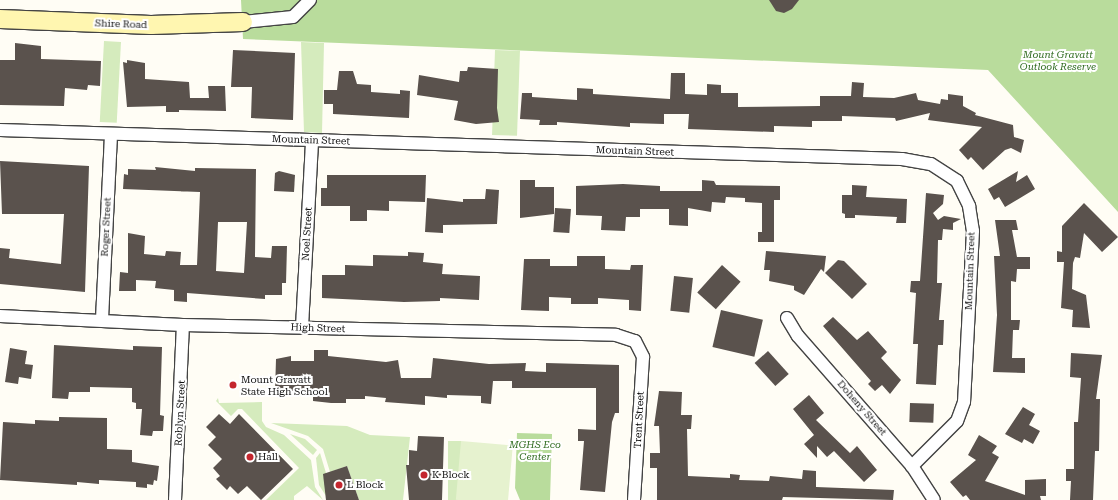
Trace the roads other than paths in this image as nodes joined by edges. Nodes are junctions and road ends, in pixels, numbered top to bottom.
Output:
1 (310, 0) edge
2 (0, 19) edge
3 (243, 22) joint
4 (0, 130) edge
5 (111, 134) junction
6 (312, 140) junction
7 (0, 316) edge
8 (787, 318) dead end
9 (102, 319) junction
10 (182, 325) junction
11 (302, 327) junction
12 (635, 341) joint
13 (912, 466) junction
14 (175, 500) edge
15 (634, 500) edge
16 (934, 500) edge

1 - 3 street
2 - 3 street, Shire Road
4 - 5 street, Mountain Street
5 - 6 street, Mountain Street
5 - 9 street, Roger Street
6 - 11 street, Noel Street
6 - 13 street, Mountain Street
7 - 9 street, High Street
8 - 13 street, Doheny Street
9 - 10 street, High Street
10 - 11 street, High Street
10 - 14 street, Roblyn Street
11 - 12 street, High Street
12 - 15 street, Trent Street
13 - 16 street, Doheny Street

